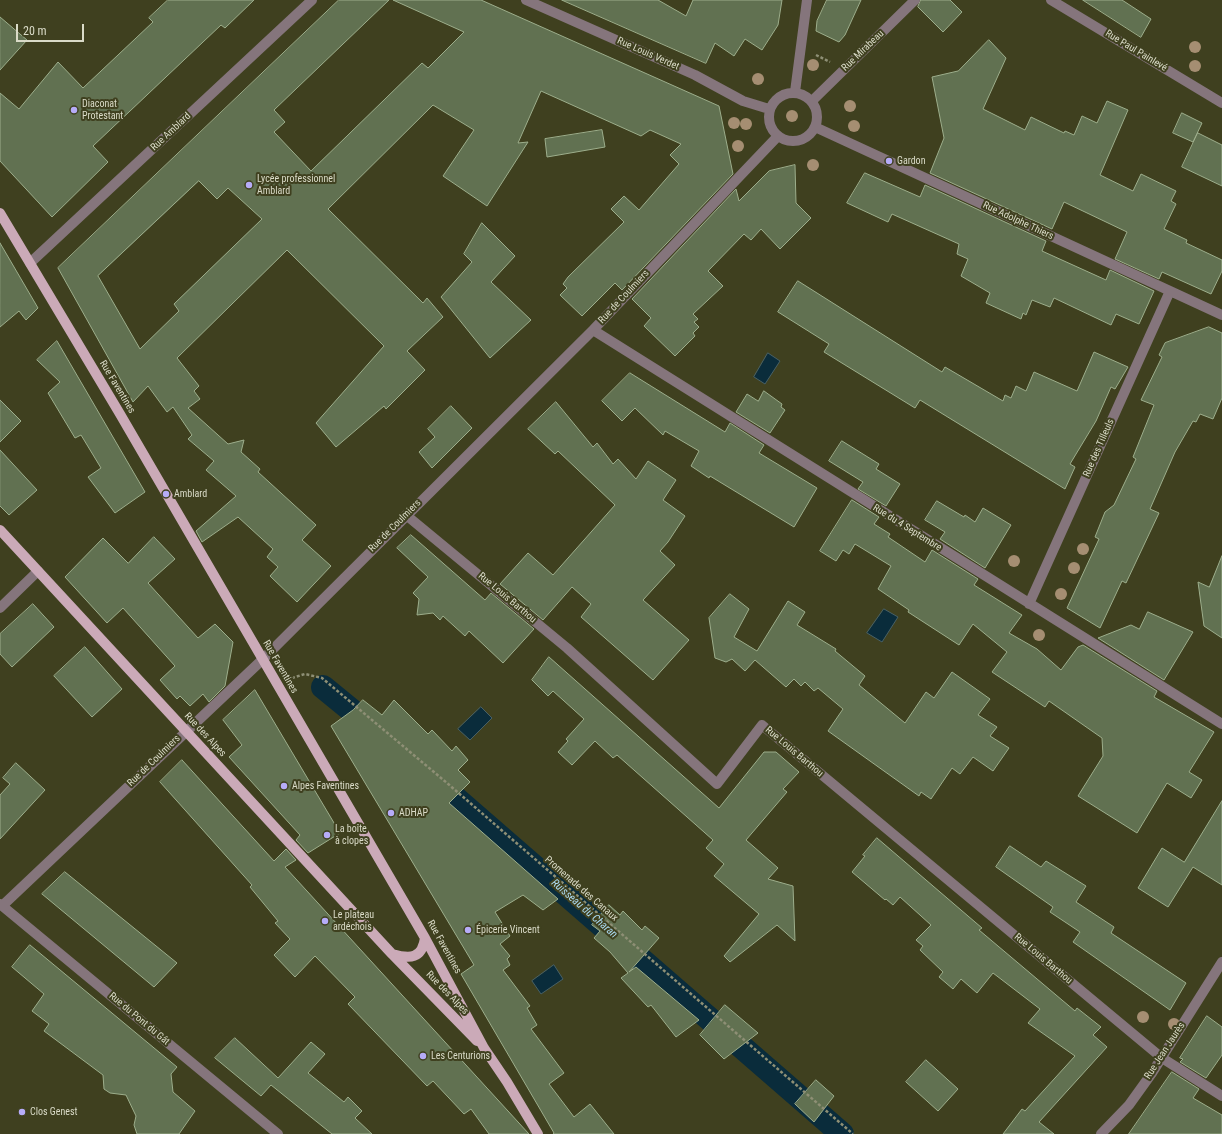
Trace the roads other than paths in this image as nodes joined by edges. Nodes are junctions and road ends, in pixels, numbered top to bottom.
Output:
1 (312, 0) edge
2 (526, 0) edge
3 (807, 0) edge
4 (915, 0) edge
5 (1051, 0) edge
6 (795, 92) junction
7 (812, 101) junction
8 (1222, 103) edge
9 (769, 109) junction
10 (815, 127) junction
11 (778, 136) junction
12 (0, 213) edge
13 (30, 263) junction
14 (1170, 291) junction
15 (1222, 315) edge
16 (592, 330) junction
17 (406, 515) junction
18 (0, 530) edge
19 (38, 571) junction
20 (1029, 604) junction
21 (0, 608) edge
22 (262, 660) junction
23 (1222, 724) edge
24 (185, 731) junction
25 (1, 905) edge
26 (425, 938) junction
27 (392, 954) junction
28 (1222, 962) edge
29 (484, 1048) junction
30 (1162, 1058) junction
31 (1222, 1096) edge
32 (278, 1134) edge
33 (538, 1134) edge
34 (1101, 1134) edge

1 - 13 street, Rue Amblard
2 - 9 street, Rue Louis Verdet
3 - 6 street
4 - 7 street, Rue Mirabeau
5 - 8 street, Rue Paul Painlevé
6 - 7 street
6 - 9 street
7 - 10 street
9 - 11 street
10 - 11 street
10 - 14 street, Rue Adolphe Thiers
11 - 16 street, Rue de Coulmiers
12 - 13 main road, Rue Faventines
13 - 22 main road, Rue Faventines
14 - 15 street, Rue Adolphe Thiers
14 - 20 street, Rue des Tilleuls
16 - 17 street, Rue de Coulmiers
16 - 20 street, Rue du 4 Septembre
17 - 22 street, Rue de Coulmiers
17 - 30 street, Rue Louis Barthou
18 - 19 main road, Rue des Alpes
19 - 21 street
19 - 24 main road, Rue des Alpes
20 - 23 street, Rue du 4 Septembre
22 - 24 street, Rue de Coulmiers
22 - 26 main road, Rue Faventines
24 - 25 street, Rue de Coulmiers
24 - 27 main road, Rue des Alpes
25 - 32 street, Rue du Pont du Gât
26 - 27 main road
26 - 29 main road, Rue Faventines
27 - 29 main road, Rue des Alpes
28 - 30 street, Rue Jean Jaurès
29 - 33 main road, Rue Faventines
30 - 31 street
30 - 34 street, Rue Jean Jaurès

